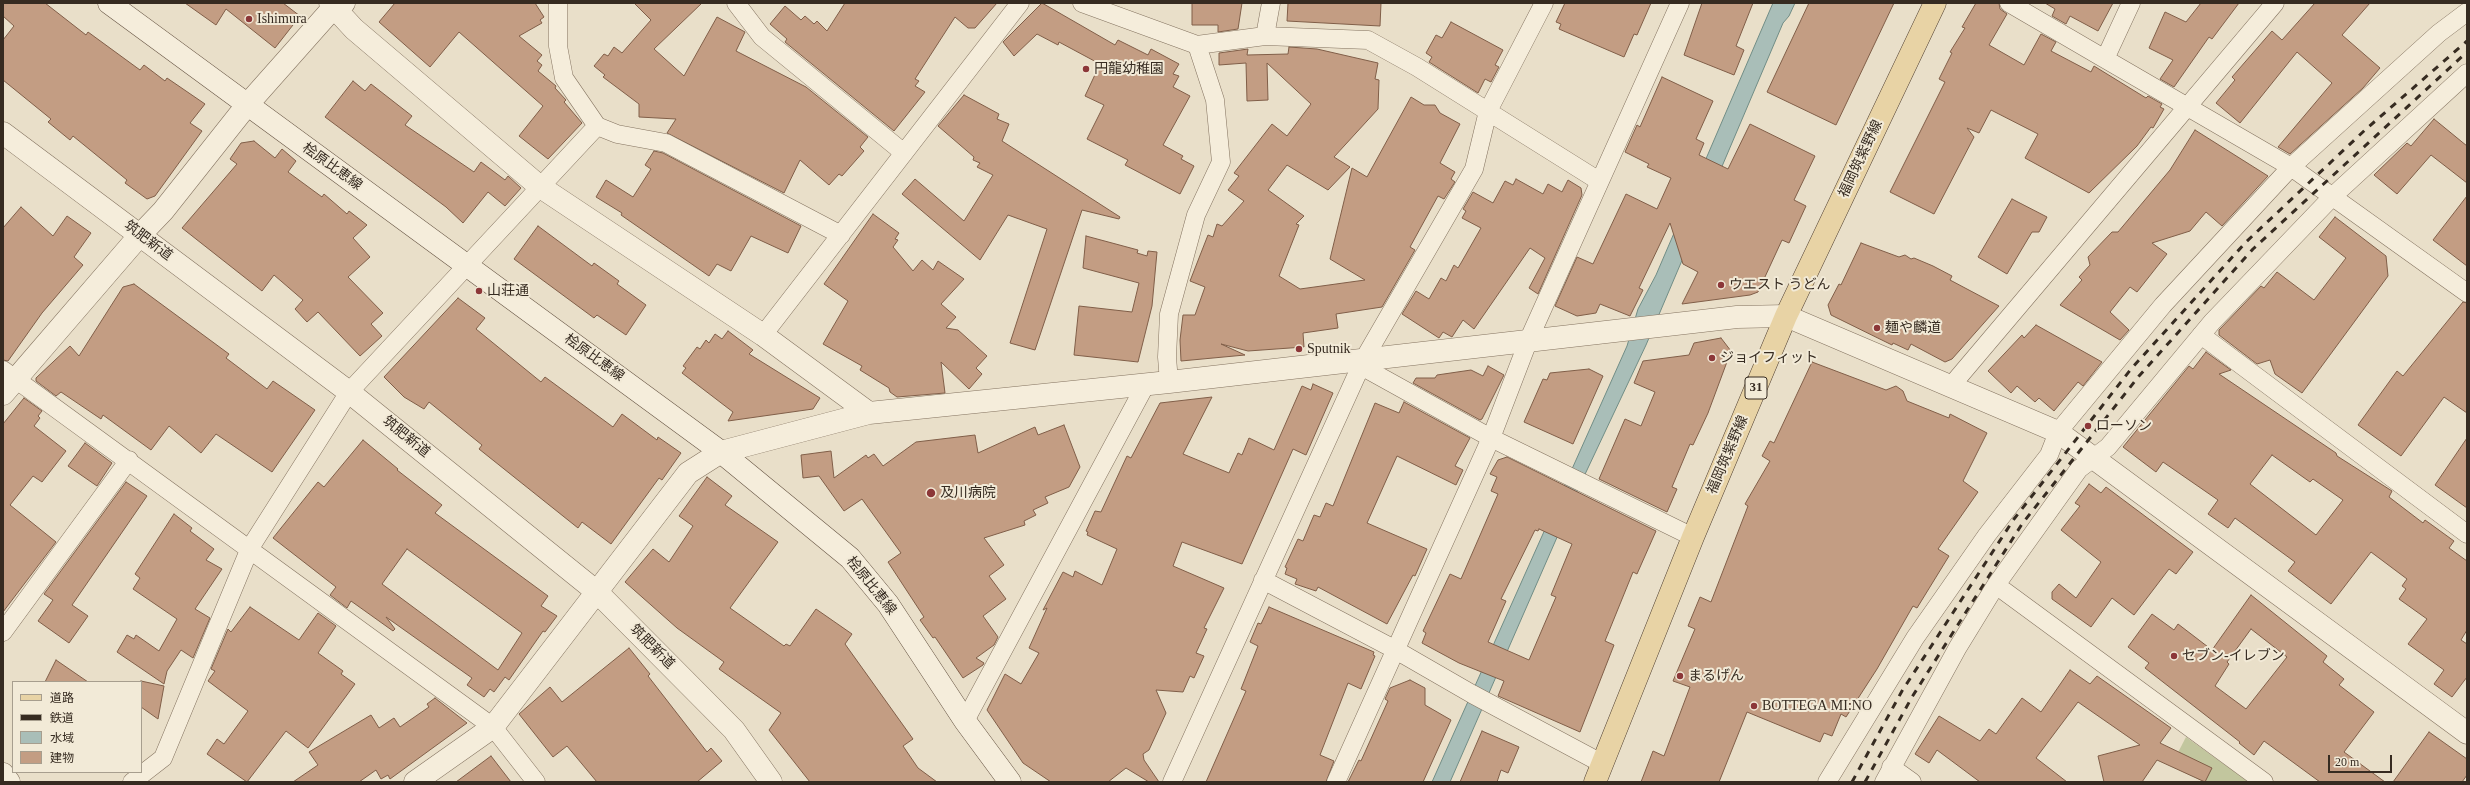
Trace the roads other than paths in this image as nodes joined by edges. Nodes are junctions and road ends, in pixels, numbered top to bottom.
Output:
1 (109, 3) edge
2 (558, 3) edge
3 (736, 3) edge
4 (1020, 3) edge
5 (1082, 3) edge
6 (1271, 3) edge
7 (1544, 3) edge
8 (1680, 3) edge
9 (1935, 3) edge
10 (2009, 3) edge
11 (2131, 3) edge
12 (2275, 3) edge
13 (336, 5) edge
14 (2467, 12) edge
15 (1265, 36) junction
16 (1197, 45) junction
17 (2105, 59) junction
18 (2466, 75) edge
19 (247, 105) junction
20 (2187, 106) junction
21 (1488, 111) junction
22 (597, 126) junction
23 (3, 133) edge
24 (904, 153) junction
25 (2291, 167) junction
26 (1600, 181) junction
27 (539, 186) junction
28 (2334, 196) junction
29 (140, 235) junction
30 (841, 235) junction
31 (469, 266) junction
32 (2467, 293) edge
33 (1786, 316) junction
34 (763, 335) junction
35 (2201, 335) junction
36 (1529, 339) junction
37 (1362, 363) junction
38 (7, 381) edge
39 (1168, 382) junction
40 (1146, 384) junction
41 (1951, 386) junction
42 (349, 392) junction
43 (869, 413) junction
44 (2058, 432) junction
45 (1491, 438) junction
46 (721, 452) junction
47 (2096, 458) junction
48 (129, 460) junction
49 (2467, 534) edge
50 (1693, 537) junction
51 (250, 548) junction
52 (1263, 580) junction
53 (1996, 584) junction
54 (597, 592) junction
55 (3, 632) edge
56 (1394, 649) junction
57 (965, 721) junction
58 (493, 727) junction
59 (2467, 733) edge
60 (1599, 773) edge
61 (3, 774) edge
62 (1888, 774) edge
63 (9, 782) edge
64 (132, 782) edge
65 (415, 782) edge
66 (536, 782) edge
67 (771, 782) edge
68 (1010, 782) edge
69 (1172, 782) edge
70 (1336, 782) edge
71 (1827, 782) edge
72 (1912, 782) edge
73 (2264, 782) edge

1 - 19 street, 桧原比恵線
2 - 22 street
3 - 24 street
4 - 24 street
5 - 16 street
6 - 15 street
7 - 21 street
8 - 26 street
9 - 33 main road, 福岡筑紫野線 / 31
10 - 17 street
11 - 17 street
12 - 20 street
13 - 19 street
13 - 27 street
14 - 25 street
15 - 16 street
15 - 21 street
16 - 39 street
17 - 20 street
18 - 28 street
19 - 29 street
19 - 31 street, 桧原比恵線
20 - 25 street
20 - 41 street
21 - 26 street
21 - 37 street
22 - 27 street
22 - 30 street
23 - 29 street, 筑肥新道
24 - 30 street
25 - 28 street
25 - 44 street
26 - 36 street
27 - 31 street
27 - 34 street
28 - 32 street
28 - 35 street
29 - 38 street
29 - 42 street, 筑肥新道
30 - 34 street
31 - 42 street
31 - 46 street, 桧原比恵線
33 - 36 street
33 - 41 street
33 - 50 main road, 福岡筑紫野線 / 31
34 - 43 street
35 - 47 street
35 - 49 street
36 - 37 street
36 - 45 street
37 - 39 street
37 - 45 street
37 - 52 street
38 - 48 street
39 - 40 street
40 - 43 street
40 - 57 street
41 - 44 street
42 - 51 street
42 - 54 street, 筑肥新道
43 - 46 street
44 - 47 street
44 - 71 street
45 - 50 street
45 - 56 street
46 - 54 street
46 - 57 street, 桧原比恵線
47 - 53 street
47 - 59 street
48 - 51 street
48 - 55 street
50 - 60 main road, 福岡筑紫野線 / 31
51 - 58 street
51 - 64 street
52 - 56 street
52 - 69 street
53 - 62 street
53 - 73 street
54 - 58 street
54 - 67 street, 筑肥新道
56 - 60 street
56 - 70 street
57 - 68 street, 桧原比恵線
58 - 65 street
58 - 66 street
61 - 63 street
62 - 72 street

